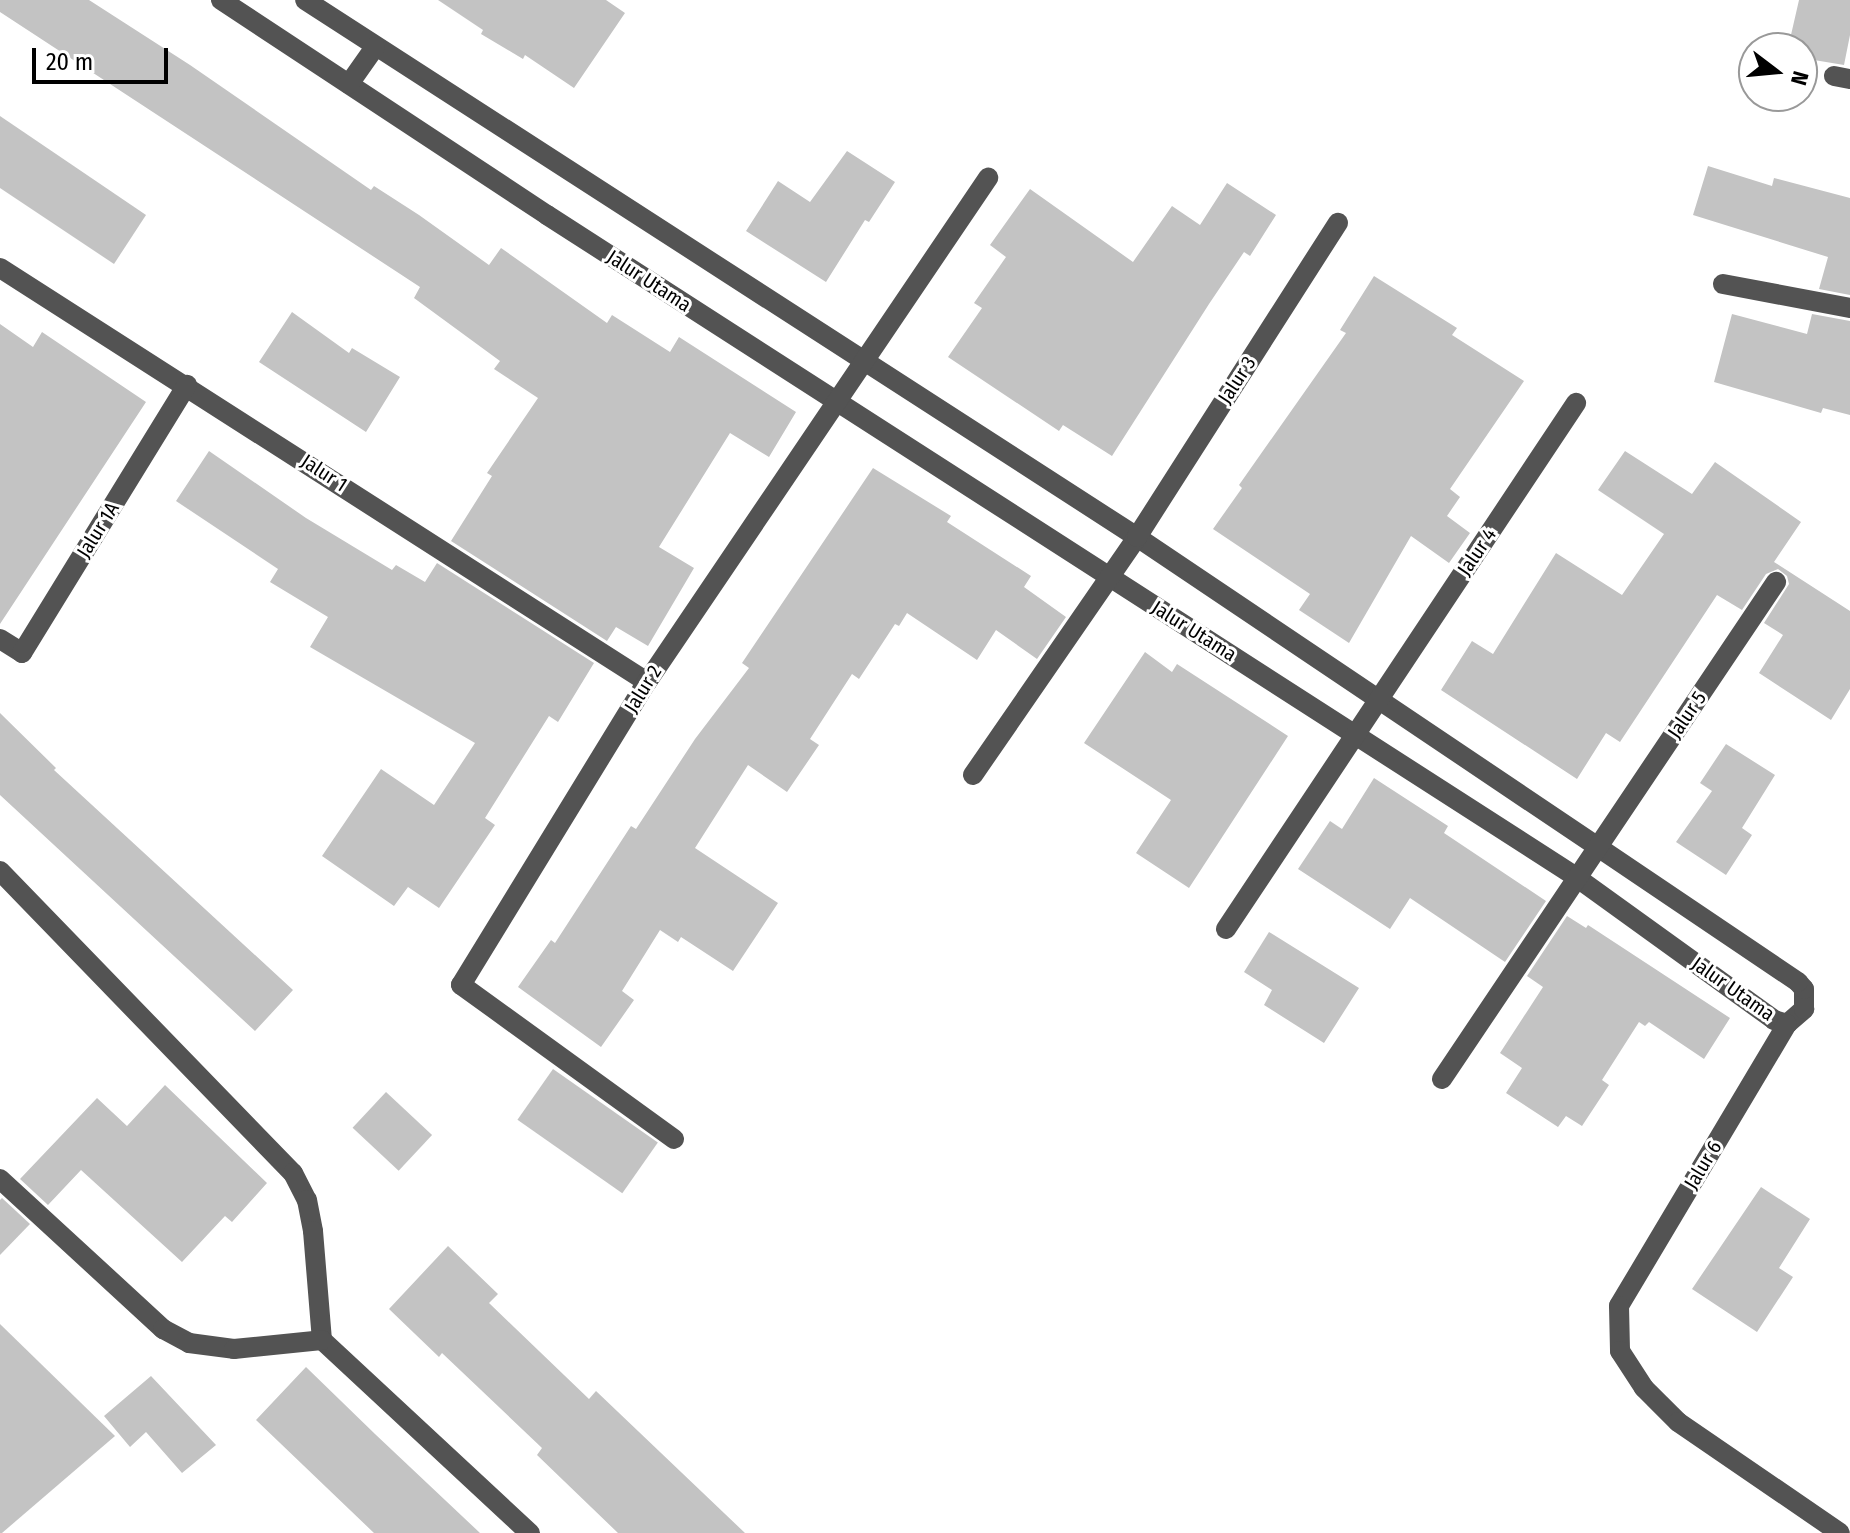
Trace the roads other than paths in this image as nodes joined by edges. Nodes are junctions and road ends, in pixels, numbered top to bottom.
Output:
1 (221, 0) edge
2 (305, 0) edge
3 (375, 47) junction
4 (349, 84) junction
5 (988, 178) dead end
6 (1338, 223) dead end
7 (0, 268) edge
8 (1723, 284) dead end
9 (1850, 308) edge
10 (861, 361) junction
11 (187, 385) junction
12 (835, 400) junction
13 (1576, 403) dead end
14 (1137, 537) junction
15 (1109, 577) junction
16 (1776, 582) dead end
17 (0, 639) edge
18 (647, 682) junction
19 (1378, 700) junction
20 (1355, 734) junction
21 (973, 775) dead end
22 (1598, 847) junction
23 (0, 871) edge
24 (1576, 877) junction
25 (1226, 929) dead end
26 (1787, 1024) junction
27 (1442, 1079) dead end
28 (674, 1139) dead end
29 (0, 1179) edge
30 (322, 1340) junction
31 (530, 1533) edge
32 (1840, 1533) edge

1 - 4 street, Jalur Utama
2 - 3 street, Jalur Utama
3 - 4 street
3 - 10 street, Jalur Utama
4 - 12 street, Jalur Utama
5 - 10 street
6 - 14 street, Jalur 3
7 - 11 street, Jalur 1
8 - 9 street
10 - 12 street, Jalur 2
10 - 14 street, Jalur Utama
11 - 17 street, Jalur 1A
11 - 18 street, Jalur 1
12 - 15 street, Jalur Utama
12 - 18 street, Jalur 2
13 - 19 street, Jalur 4
14 - 15 street, Jalur 3
14 - 19 street, Jalur Utama
15 - 20 street, Jalur Utama
15 - 21 street
16 - 22 street, Jalur 5
18 - 28 street, Jalur 2
19 - 20 street, Jalur 4
19 - 22 street, Jalur Utama
20 - 24 street, Jalur Utama
20 - 25 street
22 - 24 street, Jalur 5
22 - 26 street, Jalur Utama
23 - 30 street
24 - 26 street, Jalur Utama
24 - 27 street
26 - 32 street, Jalur 6
29 - 30 street
30 - 31 street

